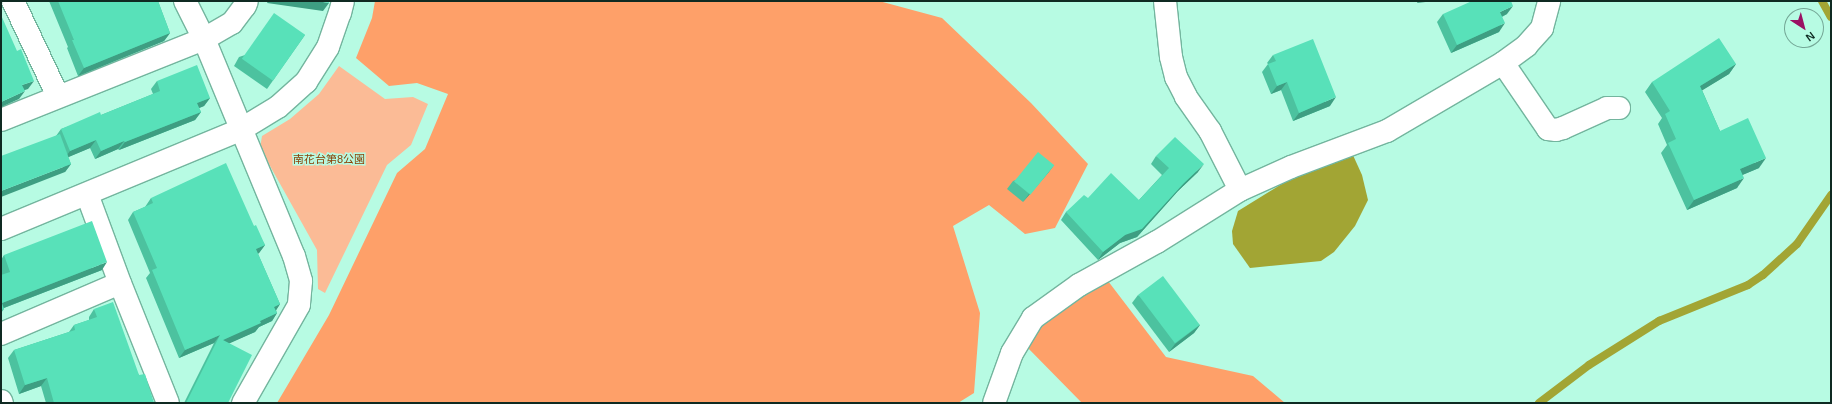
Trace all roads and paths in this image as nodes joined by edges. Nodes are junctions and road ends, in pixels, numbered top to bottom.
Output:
1 (13, 1) edge
2 (185, 1) edge
3 (247, 1) edge
4 (343, 1) edge
5 (1165, 1) edge
6 (1545, 5) edge
7 (204, 39) junction
8 (1503, 63) junction
9 (58, 96) junction
10 (1619, 108) dead end
11 (1, 120) edge
12 (240, 130) junction
13 (1240, 190) junction
14 (87, 194) junction
15 (1, 229) edge
16 (120, 283) junction
17 (1, 334) edge
18 (168, 403) edge
19 (243, 403) edge
20 (994, 403) edge

1 - 9 street
2 - 7 street
3 - 7 street
4 - 12 street
5 - 13 street
6 - 8 street
7 - 9 street
7 - 12 street
8 - 10 street
8 - 13 street
9 - 11 street
12 - 14 street
12 - 19 street
13 - 20 street
14 - 15 street
14 - 16 street
16 - 17 street
16 - 18 street

